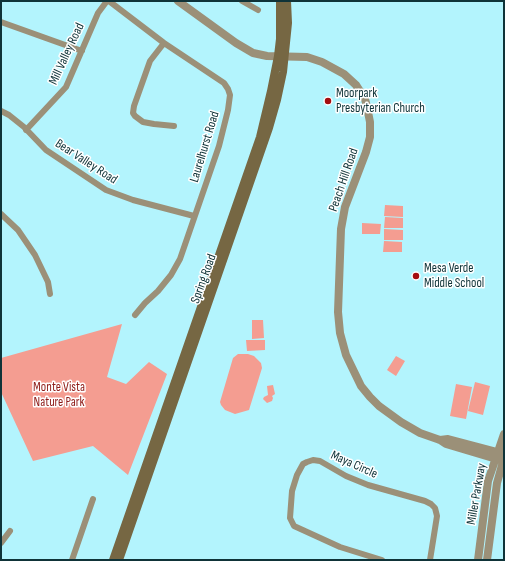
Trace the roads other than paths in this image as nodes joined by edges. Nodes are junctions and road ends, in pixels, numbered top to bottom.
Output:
1 (108, 1) edge
2 (178, 1) edge
3 (242, 1) edge
4 (280, 1) edge
5 (287, 1) edge
6 (258, 10) dead end
7 (1, 22) edge
8 (164, 43) junction
9 (82, 51) junction
10 (281, 56) junction
11 (1, 111) edge
12 (174, 126) dead end
13 (26, 130) junction
14 (1, 214) edge
15 (194, 216) junction
16 (50, 294) dead end
17 (135, 315) dead end
18 (504, 434) edge
19 (501, 457) edge
20 (93, 499) dead end
21 (10, 531) dead end
22 (1, 544) edge
23 (72, 560) edge
24 (113, 560) edge
25 (119, 560) edge
26 (382, 560) edge
27 (430, 560) edge
28 (478, 560) edge
29 (487, 560) edge

1 - 8 street, Laurelhurst Road
1 - 9 street, Mill Valley Road
2 - 10 street, Peach Hill Road
3 - 6 street
4 - 10 main road, Spring Road
5 - 10 main road, Spring Road
7 - 9 street
8 - 12 street
8 - 15 street, Laurelhurst Road
9 - 13 street, Mill Valley Road
10 - 19 street, Peach Hill Road
10 - 24 main road, Spring Road
10 - 25 main road, Spring Road
11 - 13 street, Bear Valley Road
13 - 15 street, Bear Valley Road
14 - 16 street
15 - 17 street, Laurelhurst Road
18 - 19 street, Miller Parkway
19 - 28 street, Miller Parkway
19 - 29 street, Miller Parkway
20 - 23 street
21 - 22 street
26 - 27 street, Maya Circle

